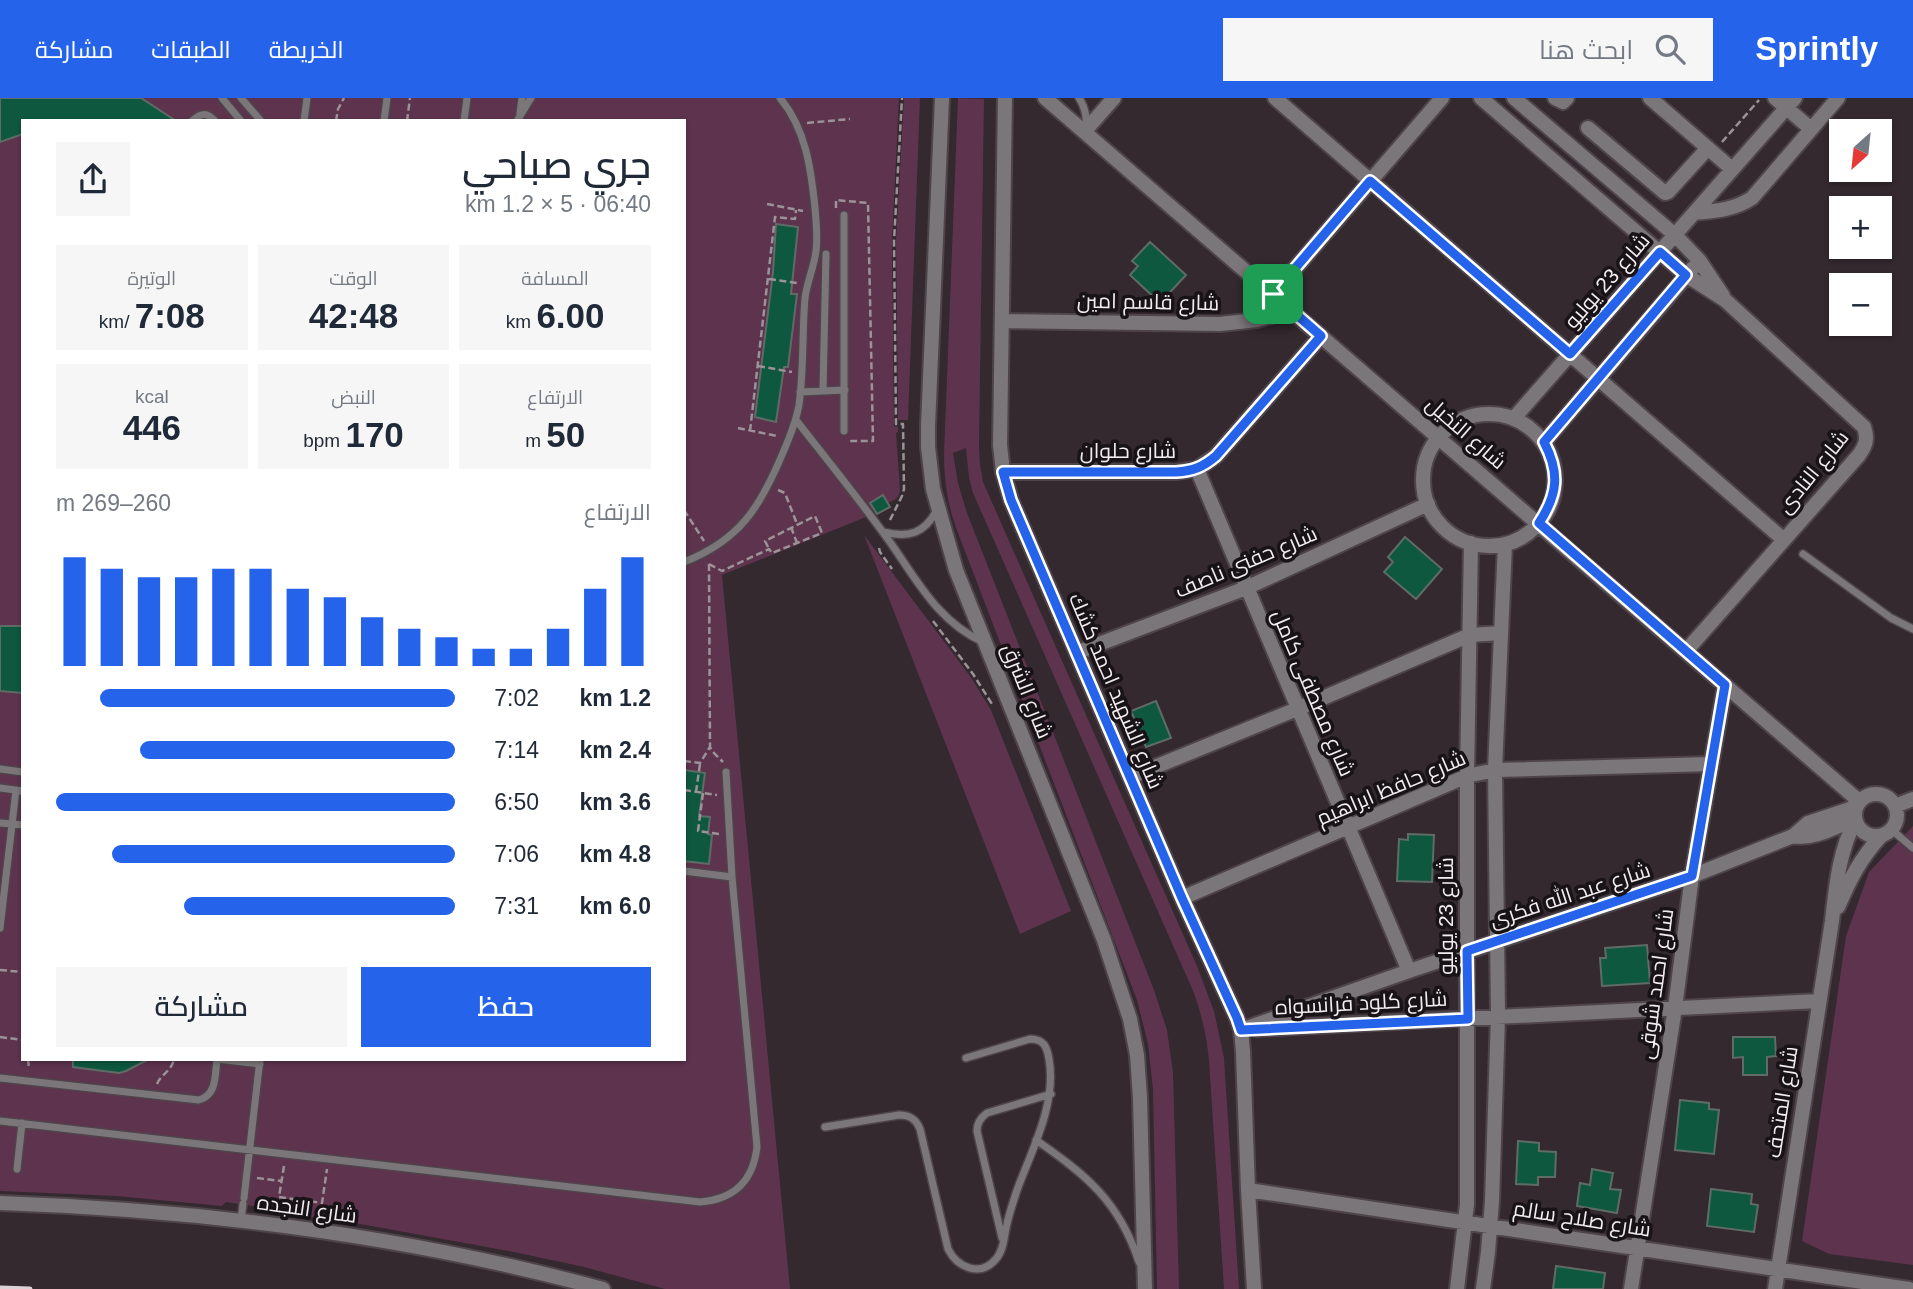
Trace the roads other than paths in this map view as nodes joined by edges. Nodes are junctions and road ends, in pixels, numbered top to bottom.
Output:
1 (222, 98) edge
2 (241, 98) edge
3 (307, 98) edge
4 (387, 98) edge
5 (467, 98) edge
6 (522, 98) edge
7 (531, 98) edge
8 (780, 98) edge
9 (942, 98) edge
10 (1005, 98) edge
11 (1045, 98) edge
12 (1079, 98) edge
13 (1114, 98) edge
14 (1275, 98) edge
15 (1442, 98) edge
16 (1481, 98) edge
17 (1514, 98) edge
18 (1555, 98) edge
19 (1567, 98) edge
20 (1650, 98) edge
21 (1838, 98) edge
22 (1785, 101) edge
23 (519, 117) edge
24 (194, 119) edge
25 (212, 119) edge
26 (239, 119) edge
27 (259, 119) edge
28 (304, 119) edge
29 (384, 119) edge
30 (464, 119) edge
31 (1588, 128) dead end
32 (1551, 129) junction
33 (1811, 129) junction
34 (1085, 131) junction
35 (1537, 146) junction
36 (1711, 150) junction
37 (1732, 169) junction
38 (1370, 181) junction
39 (1694, 213) junction
40 (844, 215) dead end
41 (1675, 235) junction
42 (1660, 252) junction
43 (816, 254) junction
44 (826, 254) junction
45 (844, 254) junction
46 (1699, 260) junction
47 (1686, 275) junction
48 (1273, 294) junction
49 (1725, 300) junction
50 (1292, 310) junction
51 (1002, 321) junction
52 (1321, 336) junction
53 (1570, 354) junction
54 (1598, 379) junction
55 (845, 390) junction
56 (800, 391) junction
57 (823, 391) junction
58 (1514, 418) junction
59 (796, 420) junction
60 (845, 430) dead end
61 (1438, 437) junction
62 (1544, 442) junction
63 (1197, 469) junction
64 (1003, 472) junction
65 (1428, 504) junction
66 (938, 509) junction
67 (1539, 523) junction
68 (883, 533) junction
69 (1784, 540) junction
70 (1471, 543) junction
71 (1505, 544) junction
72 (1803, 554) dead end
73 (686, 561) edge
74 (1246, 588) junction
75 (1913, 629) edge
76 (1501, 633) junction
77 (1470, 635) junction
78 (985, 643) junction
79 (1686, 651) junction
80 (1077, 652) junction
81 (1725, 685) junction
82 (1297, 709) junction
83 (1711, 764) junction
84 (0, 769) edge
85 (1495, 770) junction
86 (21, 772) edge
87 (726, 772) road end
88 (1467, 776) junction
89 (1130, 777) junction
90 (0, 788) edge
91 (19, 790) edge
92 (1913, 799) edge
93 (1895, 806) junction
94 (1856, 811) junction
95 (0, 822) edge
96 (12, 824) junction
97 (21, 825) edge
98 (1347, 828) junction
99 (1886, 833) junction
100 (1913, 848) edge
101 (686, 871) edge
102 (1692, 876) junction
103 (732, 877) junction
104 (1182, 898) junction
105 (1832, 921) junction
106 (0, 928) edge
107 (1496, 942) junction
108 (1467, 951) junction
109 (1409, 971) junction
110 (1819, 1001) junction
111 (1675, 1008) junction
112 (1498, 1016) junction
113 (1468, 1019) junction
114 (1241, 1030) junction
115 (965, 1058) dead end
116 (217, 1061) edge
117 (260, 1062) edge
118 (0, 1078) edge
119 (1051, 1094) junction
120 (0, 1121) edge
121 (22, 1123) junction
122 (825, 1127) dead end
123 (1036, 1140) junction
124 (249, 1149) junction
125 (17, 1169) dead end
126 (1248, 1190) junction
127 (0, 1203) edge
128 (241, 1221) junction
129 (1466, 1222) junction
130 (1491, 1226) junction
131 (1003, 1243) junction
132 (1637, 1249) junction
133 (1778, 1270) junction
134 (1145, 1284) edge
135 (1842, 1284) edge
136 (1888, 1287) edge
137 (603, 1289) edge
138 (1254, 1289) edge
139 (1457, 1289) edge
140 (1483, 1289) edge
141 (1632, 1289) edge
142 (1775, 1289) edge
143 (1909, 1289) edge

1 - 26 lane
2 - 27 lane
3 - 28 lane
4 - 29 lane
5 - 30 lane
6 - 23 lane
7 - 23 lane
8 - 43 lane
9 - 66 street, شارع الشرق
10 - 51 street, شارع الشهيد احمد كشك
11 - 34 street, شارع النخيل
12 - 34 lane
13 - 34 street
14 - 38 street
15 - 38 street
16 - 35 street, شارع النادى
17 - 32 street, شارع النادى
18 - 19 street
20 - 36 street
21 - 33 street
22 - 33 street
22 - 37 street, شارع 23 يوليو
24 - 25 lane
31 - 36 street
32 - 35 street
32 - 41 street, شارع النادى
33 - 39 street
34 - 48 street, شارع النخيل
35 - 42 street, شارع النادى
36 - 37 street
37 - 39 street, شارع 23 يوليو
38 - 48 street
38 - 53 street
39 - 41 street, شارع 23 يوليو
40 - 45 lane
41 - 42 street, شارع 23 يوليو
41 - 46 street, شارع النادى
42 - 47 street, شارع النادى
42 - 53 street, شارع 23 يوليو
43 - 44 lane
43 - 56 lane
44 - 45 lane
44 - 57 lane
45 - 55 lane
46 - 47 street
46 - 49 street, شارع النادى
47 - 49 street, شارع النادى
47 - 54 street
48 - 50 street, شارع النخيل
49 - 69 street, شارع النادى
50 - 51 street, شارع قاسم امين
50 - 52 street, شارع النخيل
51 - 64 street, شارع الشهيد احمد كشك
52 - 61 street, شارع النخيل
52 - 63 street, شارع حلوان
53 - 54 street
53 - 58 street, شارع 23 يوليو
54 - 62 street
54 - 69 street
55 - 57 lane
55 - 60 lane
56 - 57 lane
56 - 59 lane
58 - 61 street
58 - 62 street
59 - 68 lane
59 - 73 lane
61 - 65 street
61 - 67 street, شارع النخيل
62 - 67 street
63 - 64 street, شارع حلوان
63 - 74 street, شارع مصطفى كامل
64 - 80 street, شارع الشهيد احمد كشك
65 - 70 street
65 - 74 street, شارع حفنى ناصف
66 - 68 lane
66 - 78 street, شارع الشرق
67 - 71 street
67 - 79 street, شارع النخيل
68 - 78 lane
69 - 79 street, شارع النادى
70 - 71 street
70 - 77 street, شارع 23 يوليو
71 - 76 street
72 - 75 lane
74 - 80 street, شارع حفنى ناصف
74 - 82 street, شارع مصطفى كامل
76 - 77 street
76 - 85 street
77 - 82 street
77 - 88 street, شارع 23 يوليو
78 - 134 street, شارع الشرق
79 - 81 street, شارع النخيل
80 - 89 street, شارع الشهيد احمد كشك
81 - 83 street, شارع احمد شوقى
81 - 94 street, شارع النخيل
82 - 89 street
82 - 98 street, شارع مصطفى كامل
83 - 85 street, شارع حافظ ابراهيم
83 - 102 street, شارع احمد شوقى
84 - 86 lane
85 - 88 street, شارع حافظ ابراهيم
85 - 107 street
87 - 103 lane
88 - 98 street, شارع حافظ ابراهيم
88 - 108 street, شارع 23 يوليو
89 - 104 street, شارع الشهيد احمد كشك
90 - 91 lane
91 - 96 lane
92 - 93 street
93 - 94 street
93 - 99 street
94 - 99 street
94 - 102 street, شارع عبد الله فكرى
94 - 105 street, شارع المتحف
95 - 96 lane
96 - 97 lane
96 - 106 lane
98 - 104 street, شارع حافظ ابراهيم
98 - 109 street, شارع مصطفى كامل
99 - 100 lane
99 - 105 street, شارع المتحف
101 - 103 lane
102 - 107 street, شارع عبد الله فكرى
102 - 111 street, شارع احمد شوقى
103 - 124 lane
104 - 114 street, شارع الشهيد احمد كشك
105 - 110 street, شارع المتحف
107 - 108 street, شارع عبد الله فكرى
107 - 112 street
108 - 109 street, شارع عبد الله فكرى
108 - 113 street, شارع 23 يوليو
109 - 114 street, شارع عبد الله فكرى
110 - 111 street, شارع كلود فرانسواه
110 - 133 street, شارع المتحف
111 - 112 street, شارع كلود فرانسواه
111 - 132 street, شارع احمد شوقى
112 - 113 street, شارع كلود فرانسواه
112 - 130 street
113 - 114 street, شارع كلود فرانسواه
113 - 129 street, شارع 23 يوليو
114 - 126 street, شارع الشهيد احمد كشك
115 - 119 lane
116 - 118 lane
117 - 124 lane
119 - 123 lane
119 - 131 lane
120 - 121 lane
121 - 124 lane
121 - 125 lane
122 - 131 lane
123 - 131 lane
123 - 134 lane
124 - 128 lane
126 - 129 street, شارع صلاح سالم
126 - 138 street, شارع الشهيد احمد كشك
127 - 128 street, شارع النجده
128 - 137 street, شارع النجده
129 - 130 street, شارع صلاح سالم
129 - 139 street, شارع 23 يوليو
130 - 132 street, شارع صلاح سالم
130 - 140 street
132 - 133 street, شارع صلاح سالم
132 - 141 street, شارع احمد شوقى
133 - 135 street, شارع صلاح سالم
133 - 142 street, شارع المتحف
135 - 136 street, شارع صلاح سالم
136 - 143 street, شارع صلاح سالم

